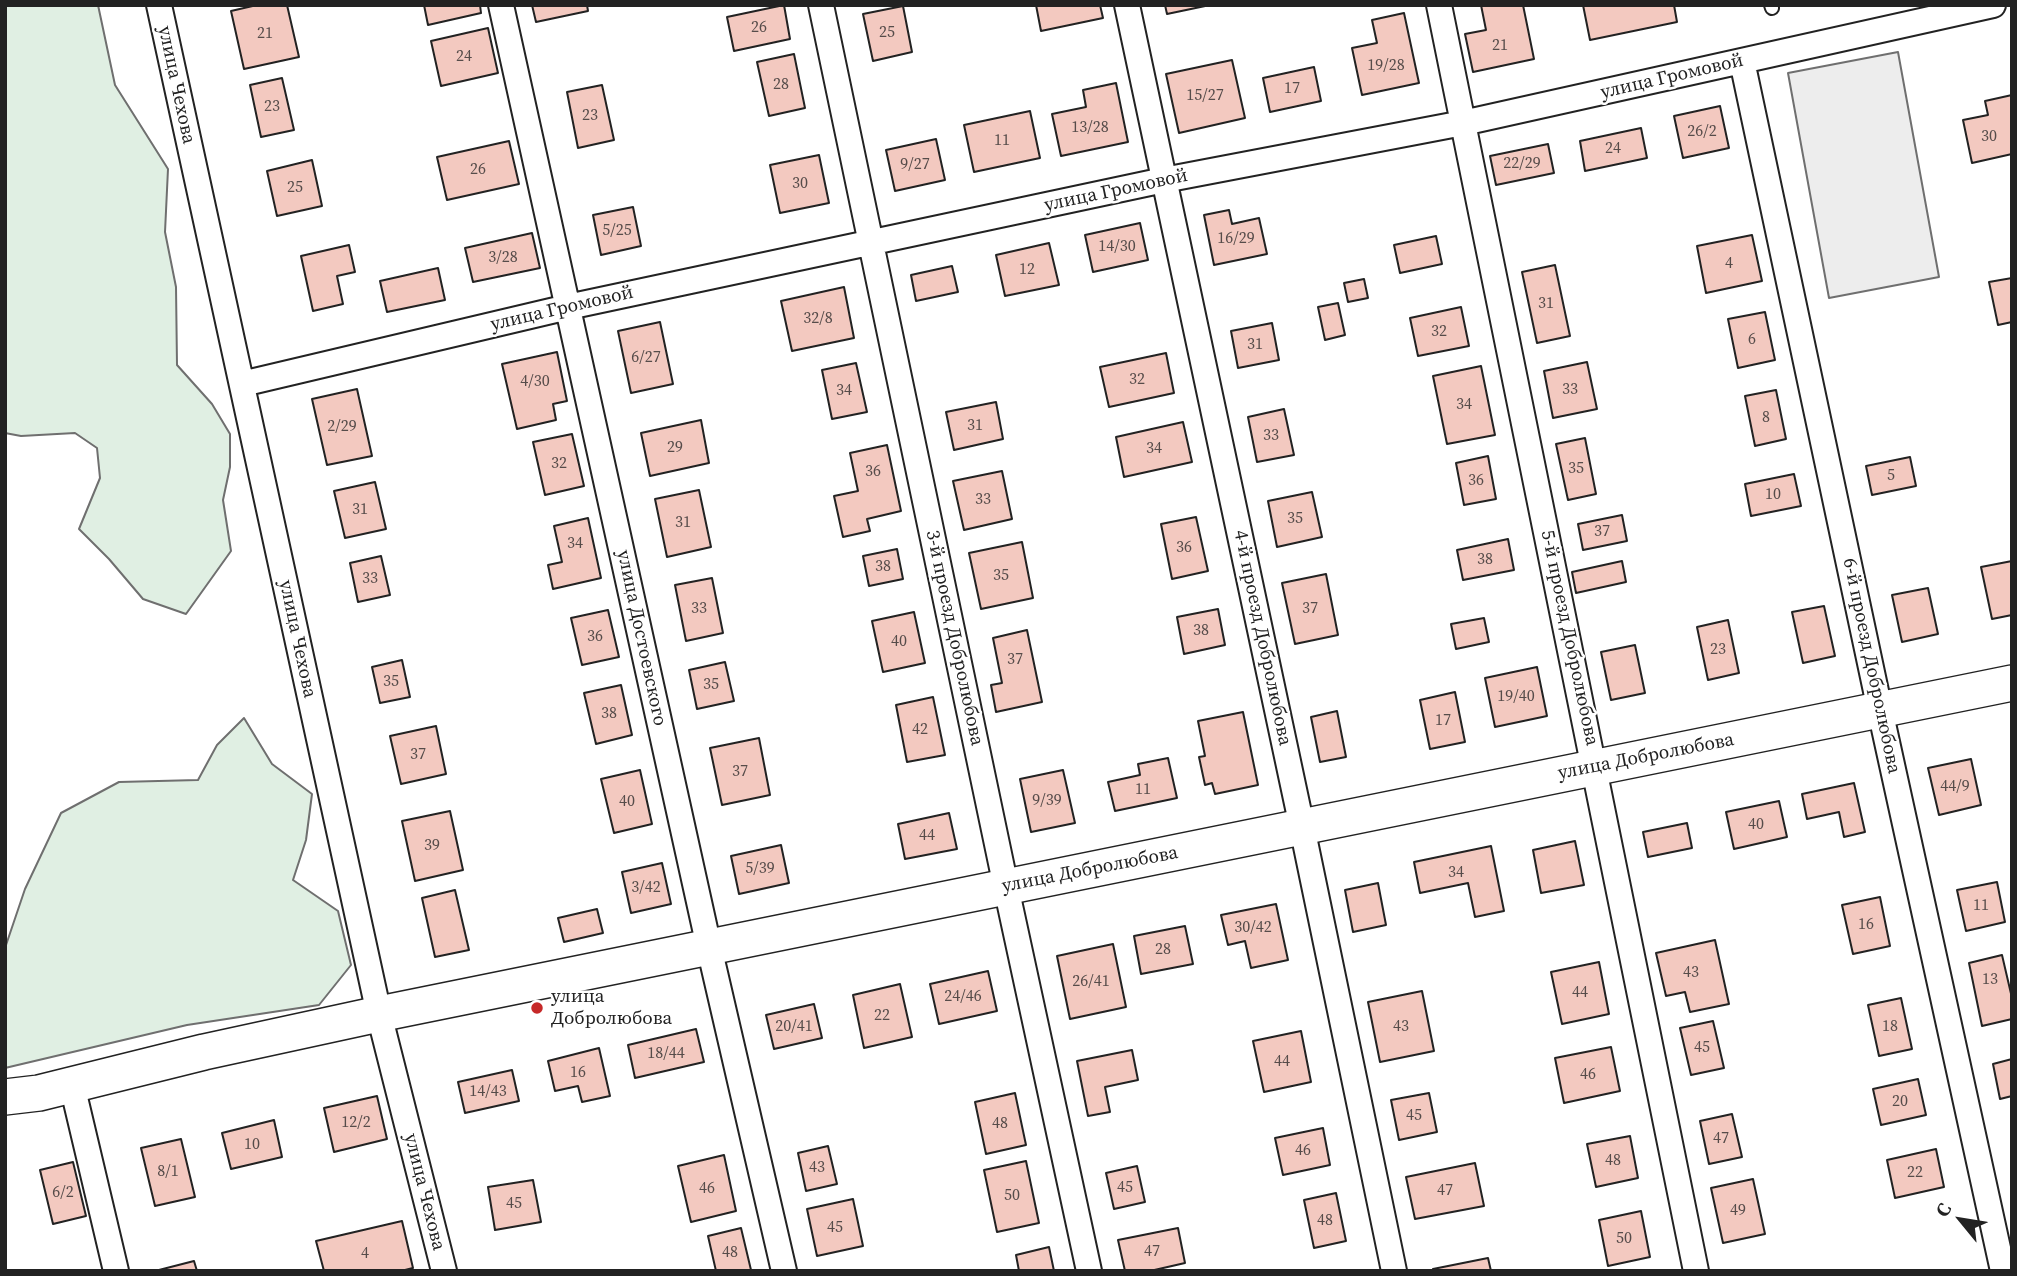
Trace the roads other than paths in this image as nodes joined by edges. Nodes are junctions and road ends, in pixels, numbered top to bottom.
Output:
1 (159, 5) edge
2 (501, 5) edge
3 (821, 5) edge
4 (1127, 5) edge
5 (1439, 5) edge
6 (1993, 5) edge
7 (1742, 61) junction
8 (1463, 123) junction
9 (1164, 180) junction
10 (871, 243) junction
11 (568, 307) junction
12 (242, 384) junction
13 (2012, 683) edge
14 (1880, 710) junction
15 (1596, 768) junction
16 (1302, 827) junction
17 (1006, 887) junction
18 (709, 947) junction
19 (379, 1014) junction
20 (72, 1085) junction
21 (5, 1097) edge
22 (116, 1271) edge
23 (444, 1271) edge
24 (783, 1271) edge
25 (1089, 1271) edge
26 (1394, 1271) edge
27 (1696, 1271) edge
28 (2003, 1271) edge

1 - 12 street, улица Чехова
2 - 11 street, улица Достоевского
3 - 10 street, 3-й проезд Добролюбова
4 - 9 street, 4-й проезд Добролюбова
5 - 8 street, 5-й проезд Добролюбова
6 - 7 street, улица Громовой
7 - 8 street, улица Громовой
7 - 14 street, 6-й проезд Добролюбова
8 - 9 street, улица Громовой
8 - 15 street, 5-й проезд Добролюбова
9 - 10 street, улица Громовой
9 - 16 street, 4-й проезд Добролюбова
10 - 11 street, улица Громовой
10 - 17 street, 3-й проезд Добролюбова
11 - 12 street, улица Громовой
11 - 18 street, улица Достоевского
12 - 19 street, улица Чехова
13 - 14 street, улица Добролюбова
14 - 15 street, улица Добролюбова
14 - 28 street, 6-й проезд Добролюбова
15 - 16 street, улица Добролюбова
15 - 27 street, 5-й проезд Добролюбова
16 - 17 street, улица Добролюбова
16 - 26 street, 4-й проезд Добролюбова
17 - 18 street, улица Добролюбова
17 - 25 street, 3-й проезд Добролюбова
18 - 19 street, улица Добролюбова
18 - 24 street, улица Достоевского
19 - 20 street, улица Добролюбова
19 - 23 street, улица Чехова
20 - 21 street, улица Добролюбова
20 - 22 street

